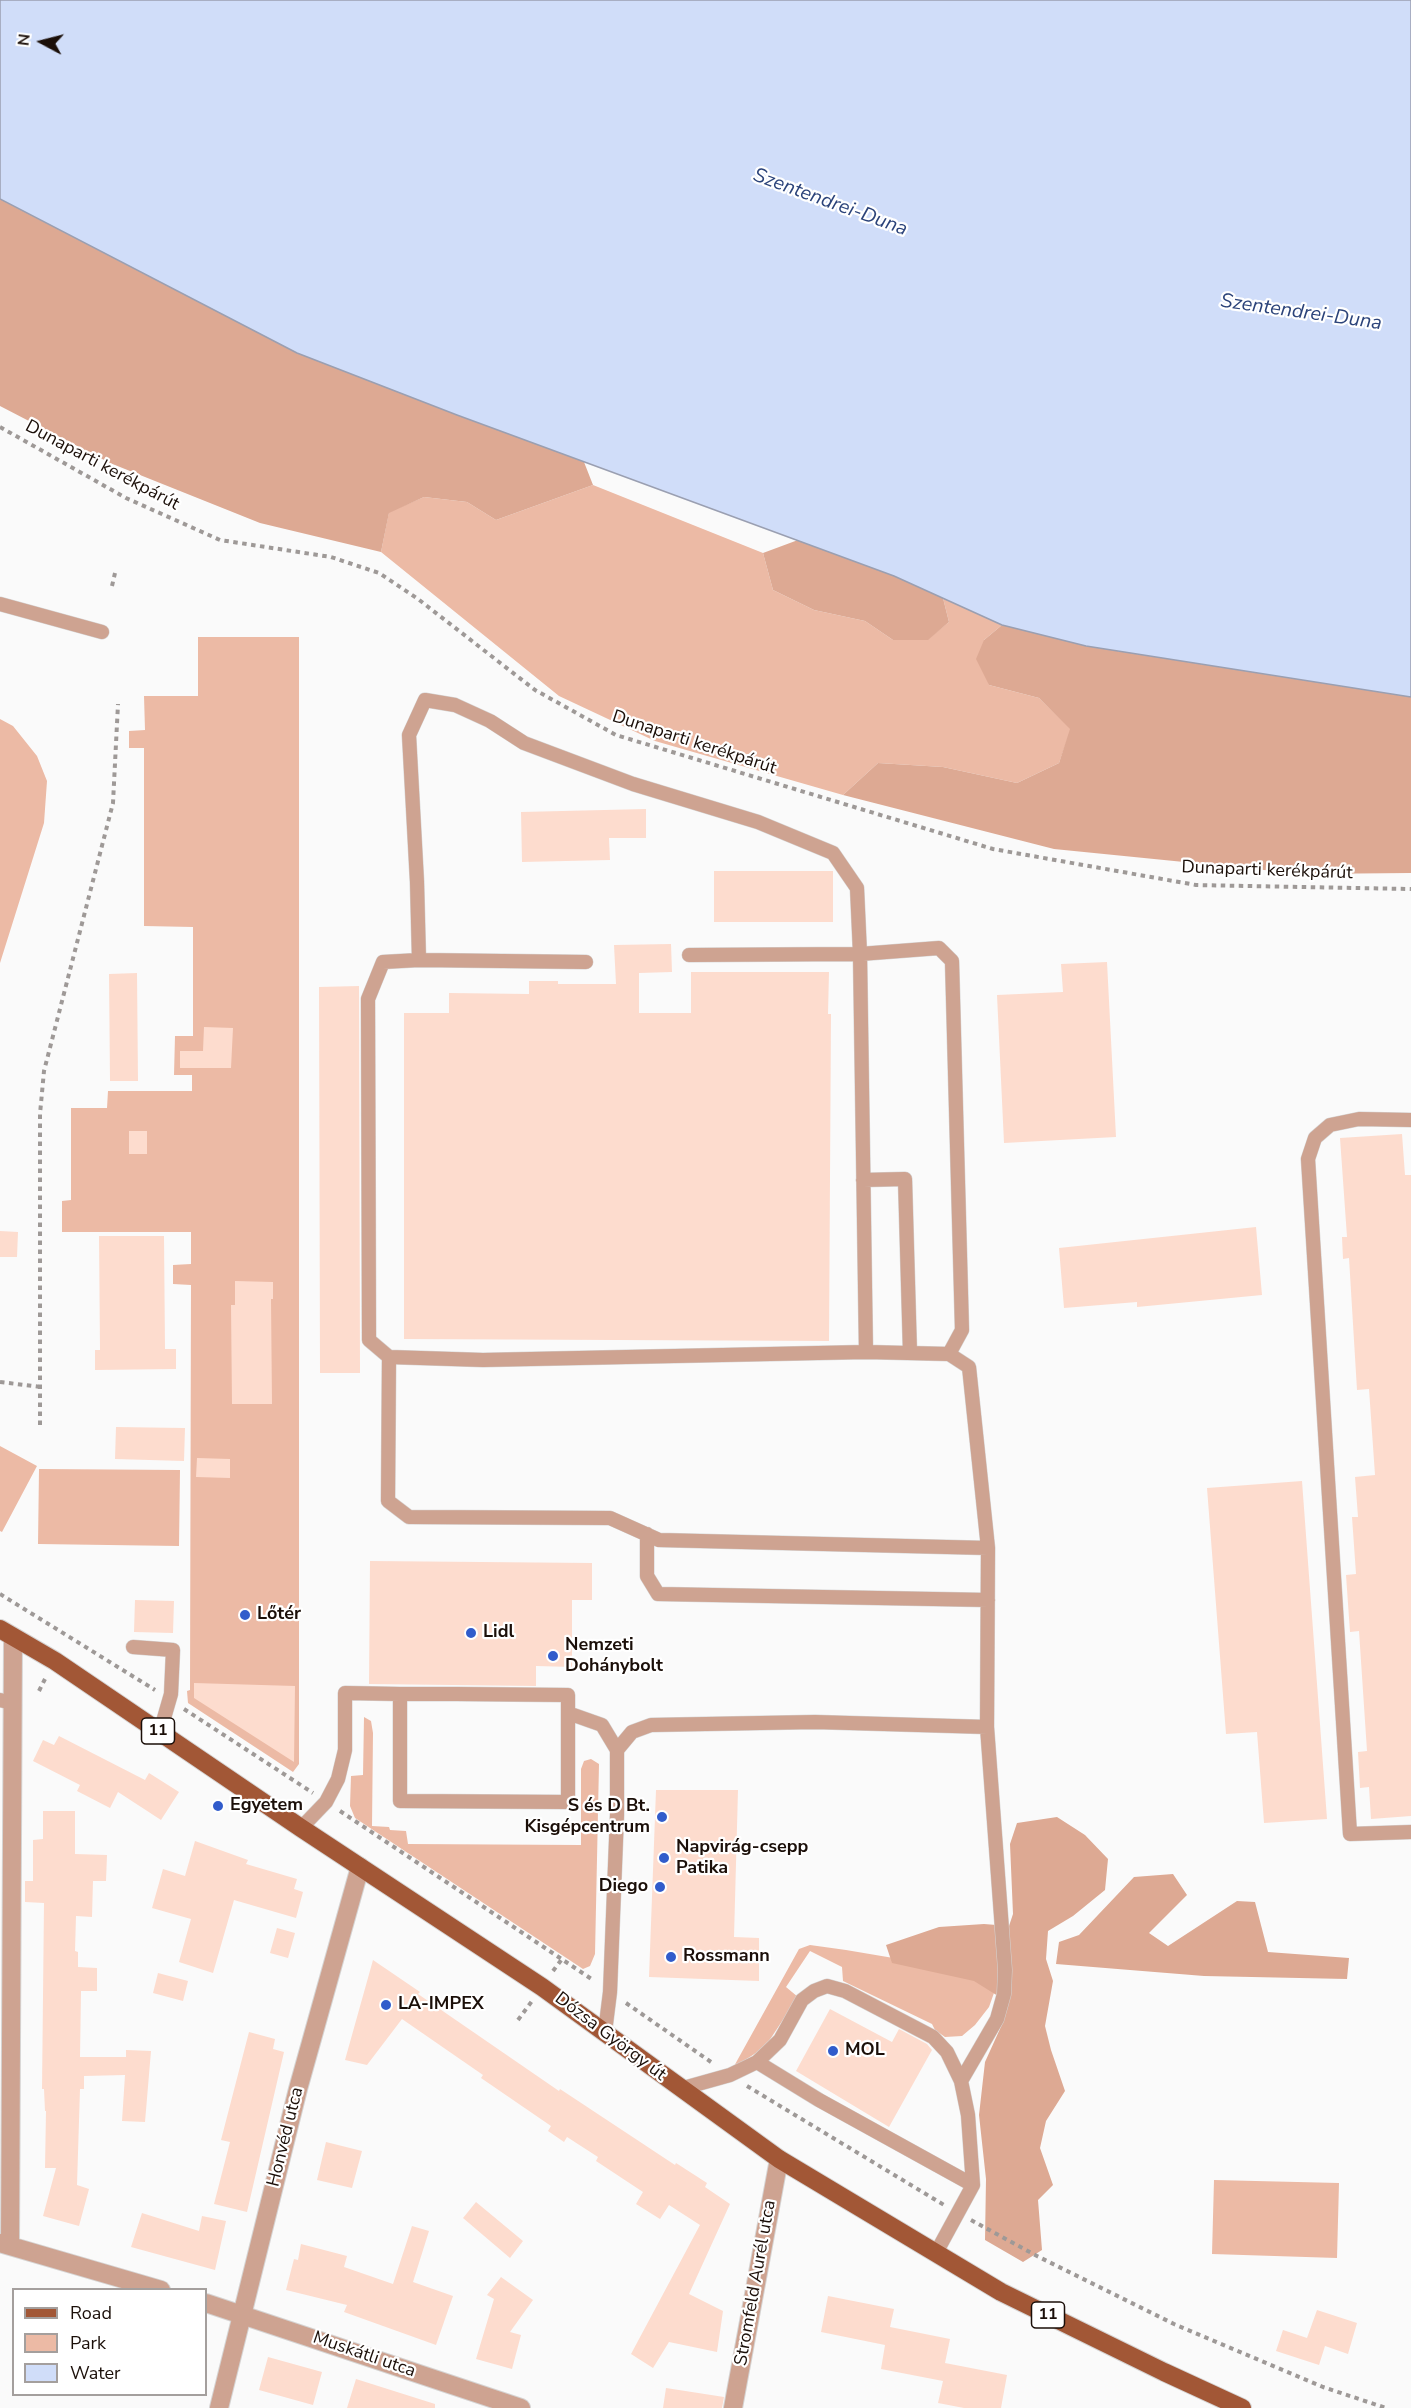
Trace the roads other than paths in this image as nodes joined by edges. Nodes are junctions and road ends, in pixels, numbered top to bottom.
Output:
1 (0, 604) edge
2 (102, 632) dead end
3 (860, 954) junction
4 (689, 955) dead end
5 (419, 960) junction
6 (586, 962) dead end
7 (1411, 1120) edge
8 (863, 1180) junction
9 (866, 1352) junction
10 (910, 1353) junction
11 (949, 1354) junction
12 (388, 1357) junction
13 (646, 1534) junction
14 (988, 1548) junction
15 (988, 1600) junction
16 (7, 1633) edge
17 (133, 1647) dead end
18 (400, 1694) junction
19 (6, 1702) edge
20 (568, 1713) junction
21 (987, 1727) junction
22 (160, 1732) junction
23 (617, 1750) junction
24 (300, 1828) junction
25 (1411, 1832) edge
26 (360, 1867) junction
27 (605, 2032) junction
28 (757, 2062) junction
29 (961, 2081) junction
30 (680, 2088) junction
31 (779, 2159) junction
32 (973, 2185) junction
33 (5, 2244) edge
34 (936, 2253) junction
35 (158, 2288) edge
36 (207, 2303) edge
37 (244, 2314) junction
38 (219, 2408) edge
39 (521, 2408) edge
40 (733, 2408) edge
41 (1242, 2408) edge

1 - 2 lane
3 - 4 lane
3 - 5 lane
3 - 8 lane
3 - 11 lane
5 - 6 lane
5 - 12 lane
7 - 25 lane
8 - 9 lane
8 - 10 lane
9 - 10 lane
9 - 12 lane
10 - 11 lane
11 - 14 lane
12 - 13 lane
13 - 14 lane
13 - 15 lane
14 - 15 lane
15 - 21 lane
16 - 19 street
16 - 22 main road, Dózsa György út / 11
17 - 22 lane
18 - 20 lane
18 - 20 lane
18 - 24 lane
19 - 33 street
20 - 23 lane
21 - 23 lane
21 - 29 lane
22 - 24 main road, Dózsa György út / 11
23 - 27 lane
24 - 26 main road, Dózsa György út / 11
26 - 27 main road, Dózsa György út / 11
26 - 37 street, Honvéd utca
27 - 30 main road, Dózsa György út / 11
28 - 29 lane
28 - 30 lane
28 - 32 lane
29 - 32 lane
30 - 31 main road, Dózsa György út / 11
31 - 34 main road, Dózsa György út / 11
31 - 40 street, Stromfeld Aurél utca
32 - 34 lane
33 - 35 street
34 - 41 main road, Dózsa György út / 11
36 - 37 street, Muskátli utca
37 - 38 street, Honvéd utca
37 - 39 street, Muskátli utca

